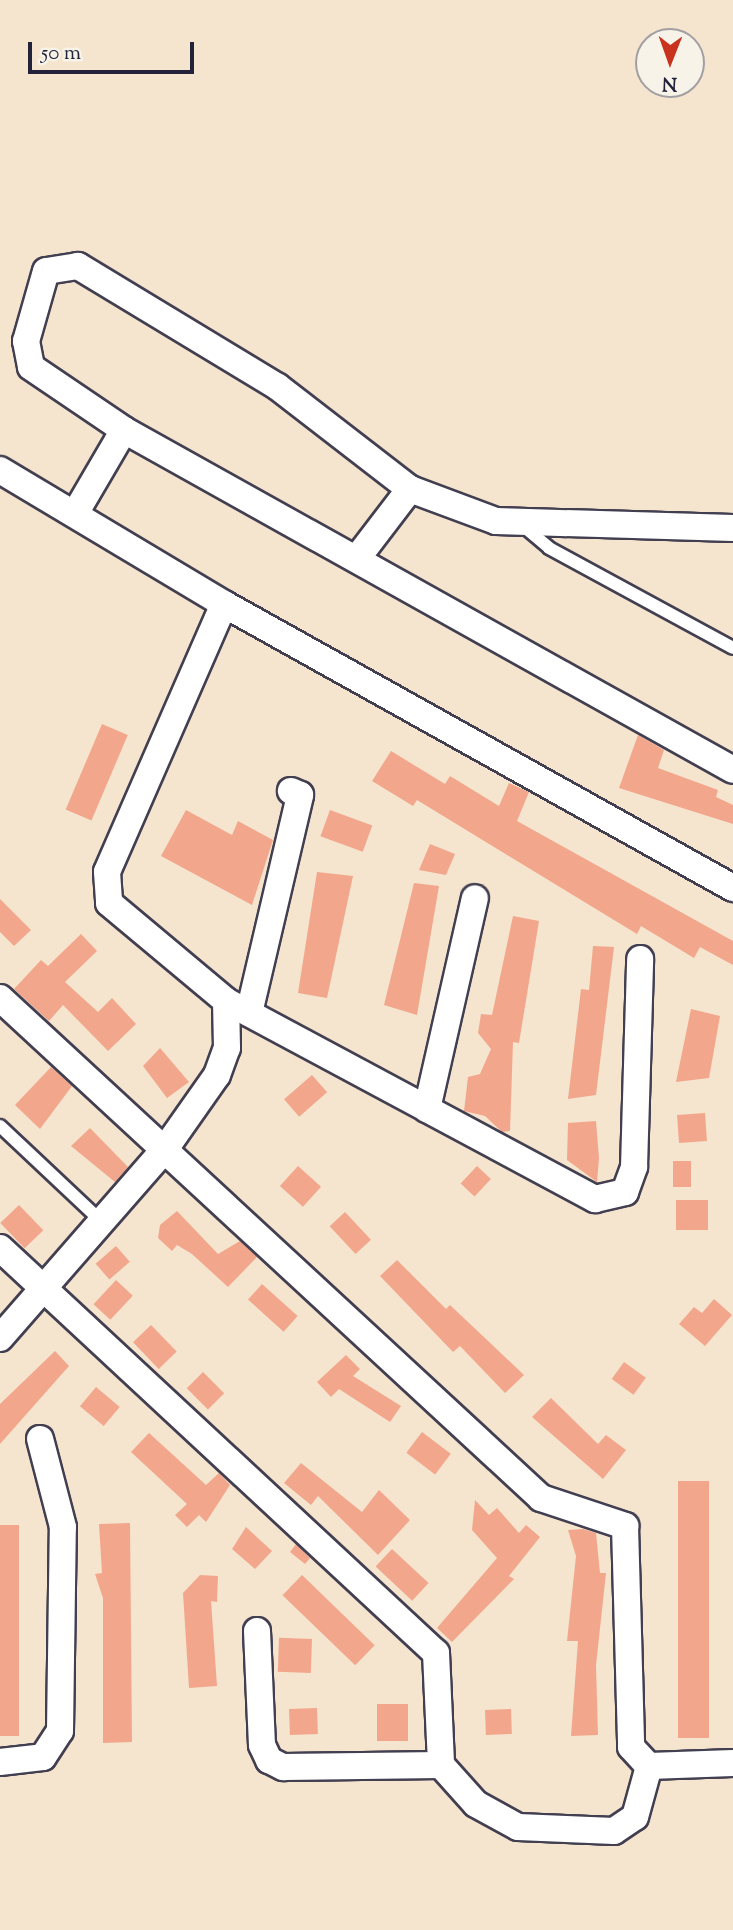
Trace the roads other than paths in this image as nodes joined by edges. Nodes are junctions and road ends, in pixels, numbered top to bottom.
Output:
1 (124, 430) junction
2 (0, 470) edge
3 (410, 489) junction
4 (76, 512) junction
5 (520, 523) junction
6 (733, 528) edge
7 (358, 557) junction
8 (224, 604) junction
9 (733, 648) edge
10 (733, 770) edge
11 (291, 791) dead end
12 (733, 888) edge
13 (475, 898) dead end
14 (640, 959) dead end
15 (0, 998) edge
16 (226, 1001) junction
17 (249, 1013) junction
18 (427, 1109) junction
19 (0, 1126) edge
20 (165, 1149) junction
21 (102, 1221) junction
22 (0, 1248) edge
23 (43, 1286) junction
24 (0, 1338) edge
25 (40, 1439) dead end
26 (257, 1631) dead end
27 (0, 1762) edge
28 (733, 1763) edge
29 (441, 1765) junction
30 (649, 1766) junction

1 - 3 street
1 - 4 street
1 - 7 street
2 - 4 street
3 - 5 street
3 - 7 street
4 - 8 street
5 - 6 street
5 - 9 lane
7 - 10 street
8 - 12 street
8 - 16 street
11 - 17 street
13 - 18 street
14 - 18 street
15 - 20 street
16 - 17 street
16 - 20 street
17 - 18 street
19 - 21 lane
20 - 21 street
20 - 30 street
21 - 23 street
22 - 23 street
23 - 24 street
23 - 29 street
25 - 27 street
26 - 29 street
28 - 30 street
29 - 30 street

